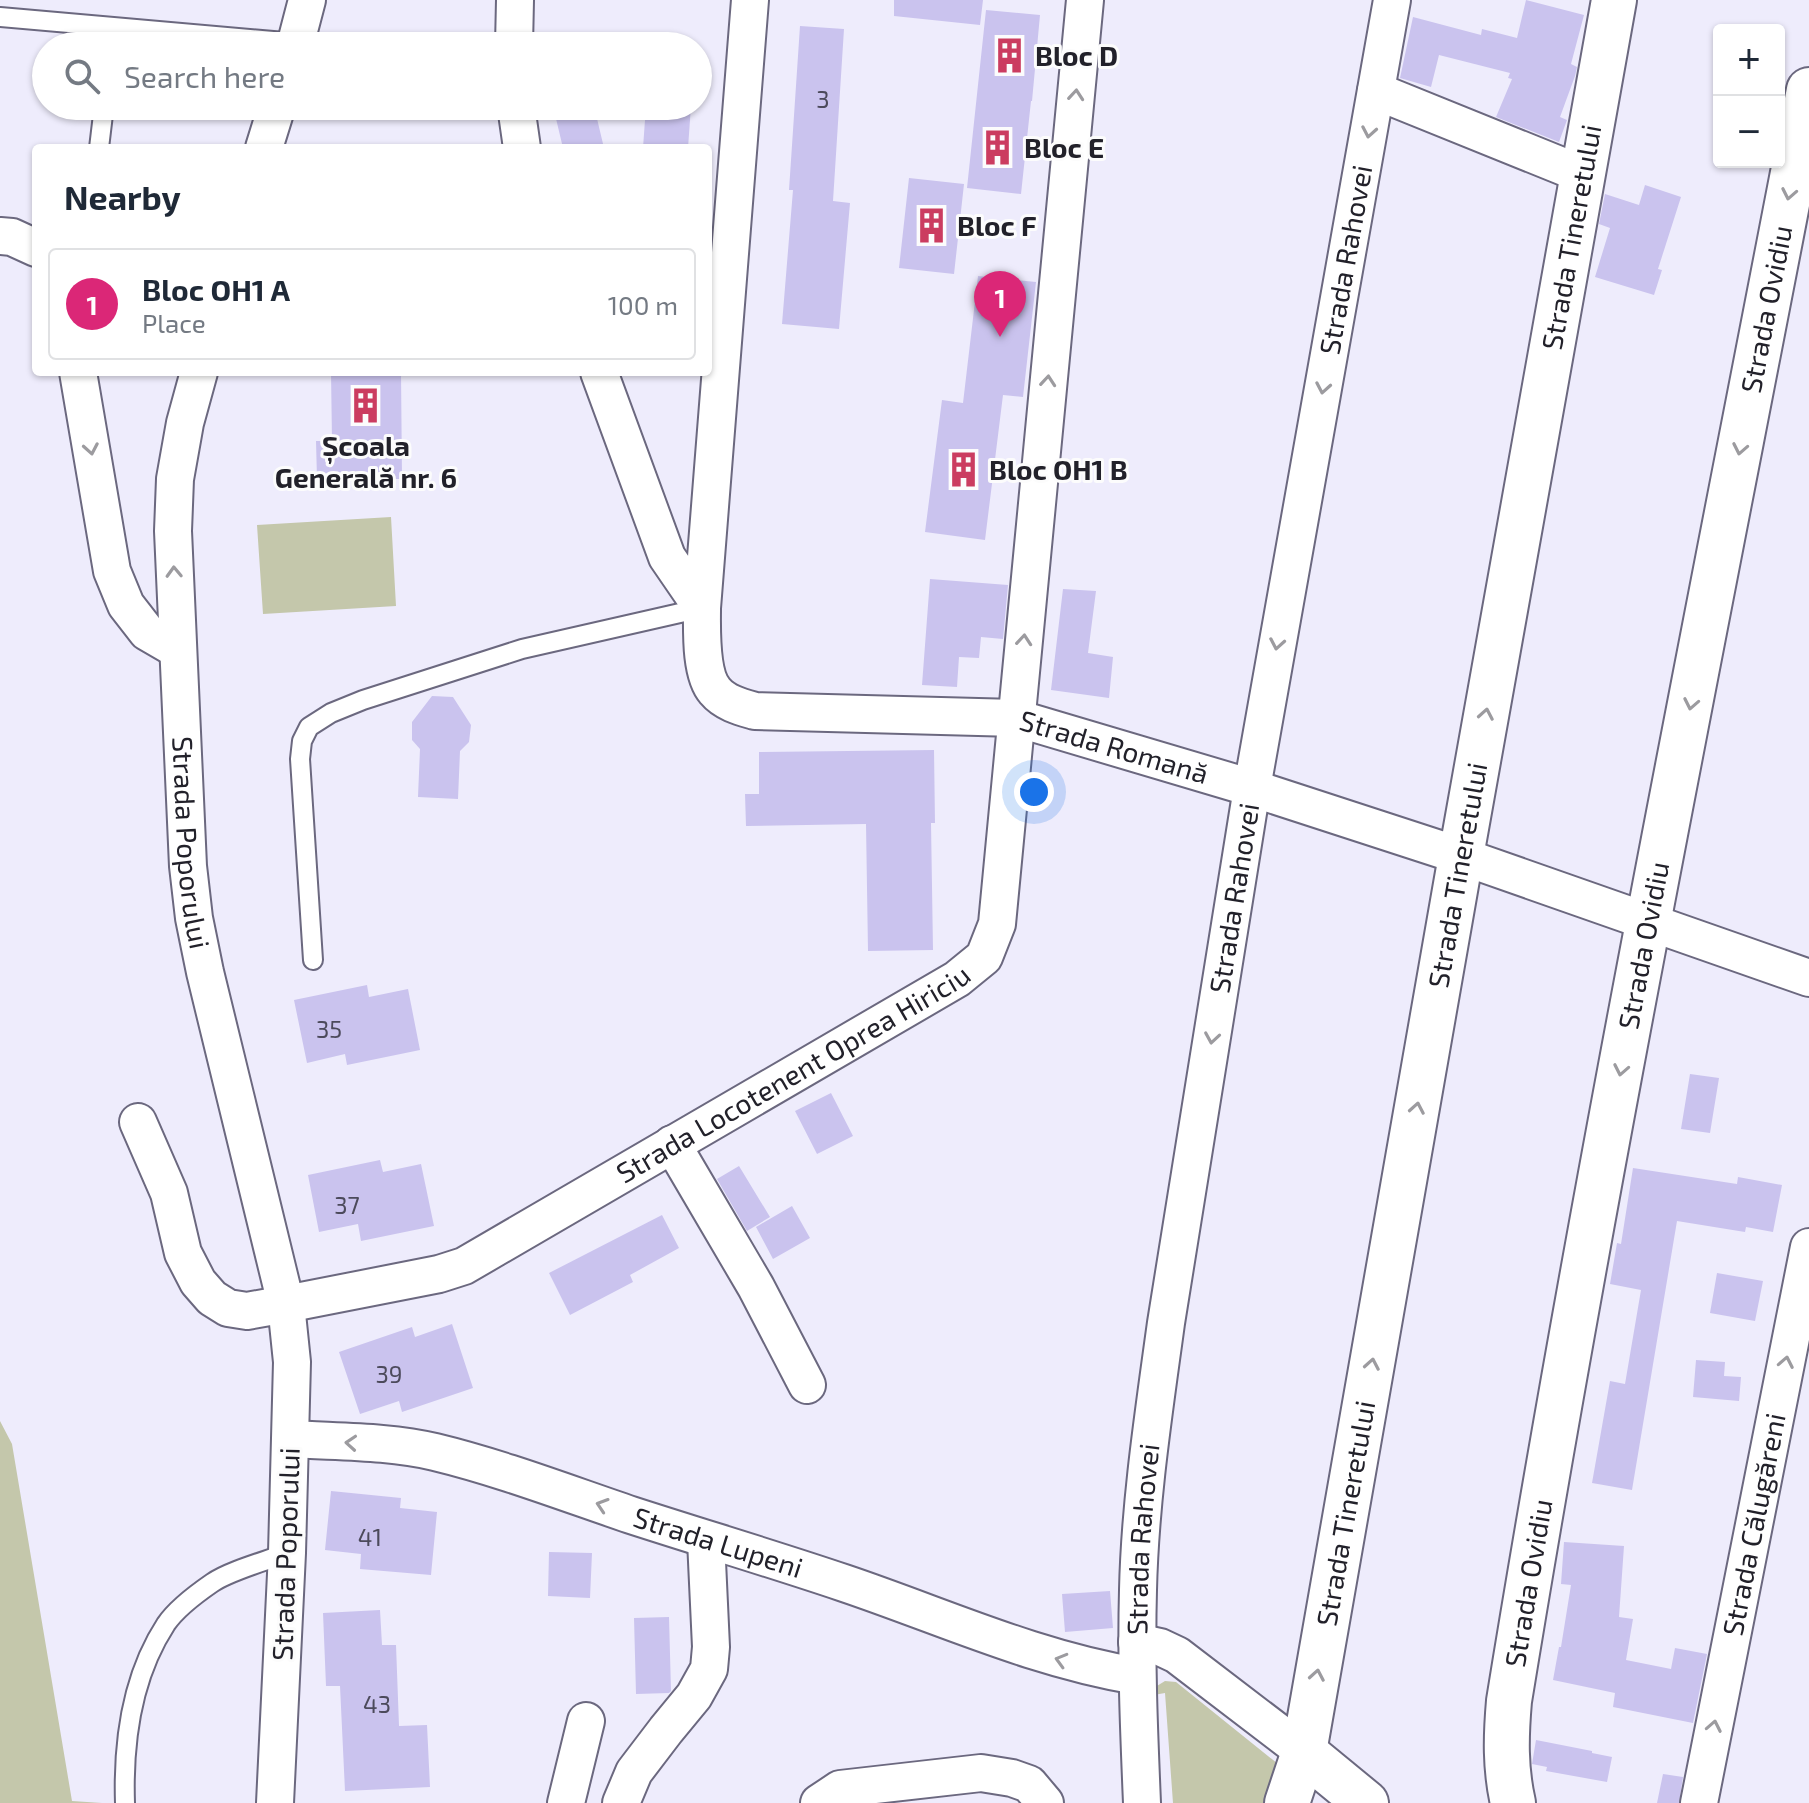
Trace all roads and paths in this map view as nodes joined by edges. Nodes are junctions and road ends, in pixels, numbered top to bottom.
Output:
1 (307, 0) edge
2 (515, 0) edge
3 (750, 0) edge
4 (1085, 0) edge
5 (1392, 0) edge
6 (1614, 0) edge
7 (0, 17) edge
8 (113, 27) junction
9 (112, 32) edge
10 (164, 32) edge
11 (298, 32) edge
12 (514, 32) edge
13 (1809, 90) edge
14 (1376, 91) junction
15 (102, 120) edge
16 (273, 120) edge
17 (518, 120) edge
18 (99, 144) edge
19 (265, 144) edge
20 (521, 144) edge
21 (1584, 175) junction
22 (0, 236) edge
23 (32, 246) edge
24 (79, 376) edge
25 (198, 376) edge
26 (600, 376) edge
27 (702, 608) junction
28 (178, 650) junction
29 (1016, 718) junction
30 (1252, 788) junction
31 (1461, 856) junction
32 (1649, 921) junction
33 (313, 960) dead end
34 (1809, 978) edge
35 (138, 1122) dead end
36 (672, 1144) junction
37 (1809, 1247) edge
38 (286, 1304) junction
39 (807, 1385) dead end
40 (291, 1439) junction
41 (706, 1540) junction
42 (287, 1553) junction
43 (1137, 1659) junction
44 (586, 1721) dead end
45 (1304, 1752) junction
46 (125, 1803) edge
47 (275, 1803) edge
48 (566, 1803) edge
49 (621, 1803) edge
50 (819, 1803) edge
51 (1045, 1803) edge
52 (1142, 1803) edge
53 (1287, 1803) edge
54 (1366, 1803) edge
55 (1513, 1803) edge
56 (1699, 1803) edge

1 - 11 street
2 - 12 street
3 - 27 street, Strada Romană
29 -> 4 street, Strada Locotenent Oprea Hiriciu
5 - 14 street, Strada Rahovei
6 - 21 main road, Strada Tineretului
7 - 8 lane
8 - 9 lane
8 - 10 lane
13 -> 32 main road, Strada Ovidiu
14 - 21 street
14 -> 30 street, Strada Rahovei
15 - 18 lane
16 - 19 street
17 - 20 street
31 -> 21 main road, Strada Tineretului
22 - 23 street
24 -> 28 street
28 -> 25 street, Strada Poporului
26 - 27 street
27 - 29 street, Strada Romană
27 - 33 lane
28 - 38 street, Strada Poporului
29 - 30 street, Strada Romană
29 - 36 street, Strada Locotenent Oprea Hiriciu
30 - 31 street, Strada Romană
30 -> 43 street, Strada Rahovei
31 - 32 street, Strada Romană
45 -> 31 main road, Strada Tineretului
32 - 34 street, Strada Romană
32 -> 55 main road, Strada Ovidiu
35 - 38 street
36 - 38 street, Strada Locotenent Oprea Hiriciu
36 - 39 street
56 -> 37 street, Strada Călugăreni
38 - 40 street, Strada Poporului
41 -> 40 street, Strada Lupeni
40 - 42 street, Strada Poporului
43 -> 41 street, Strada Lupeni
41 - 49 street
42 - 46 lane
42 - 47 street, Strada Poporului
43 - 45 street, Strada Lupeni
43 - 52 street, Strada Rahovei
44 - 48 street
45 - 53 main road, Strada Tineretului
45 - 54 main road, Strada Lupeni
50 - 51 street

